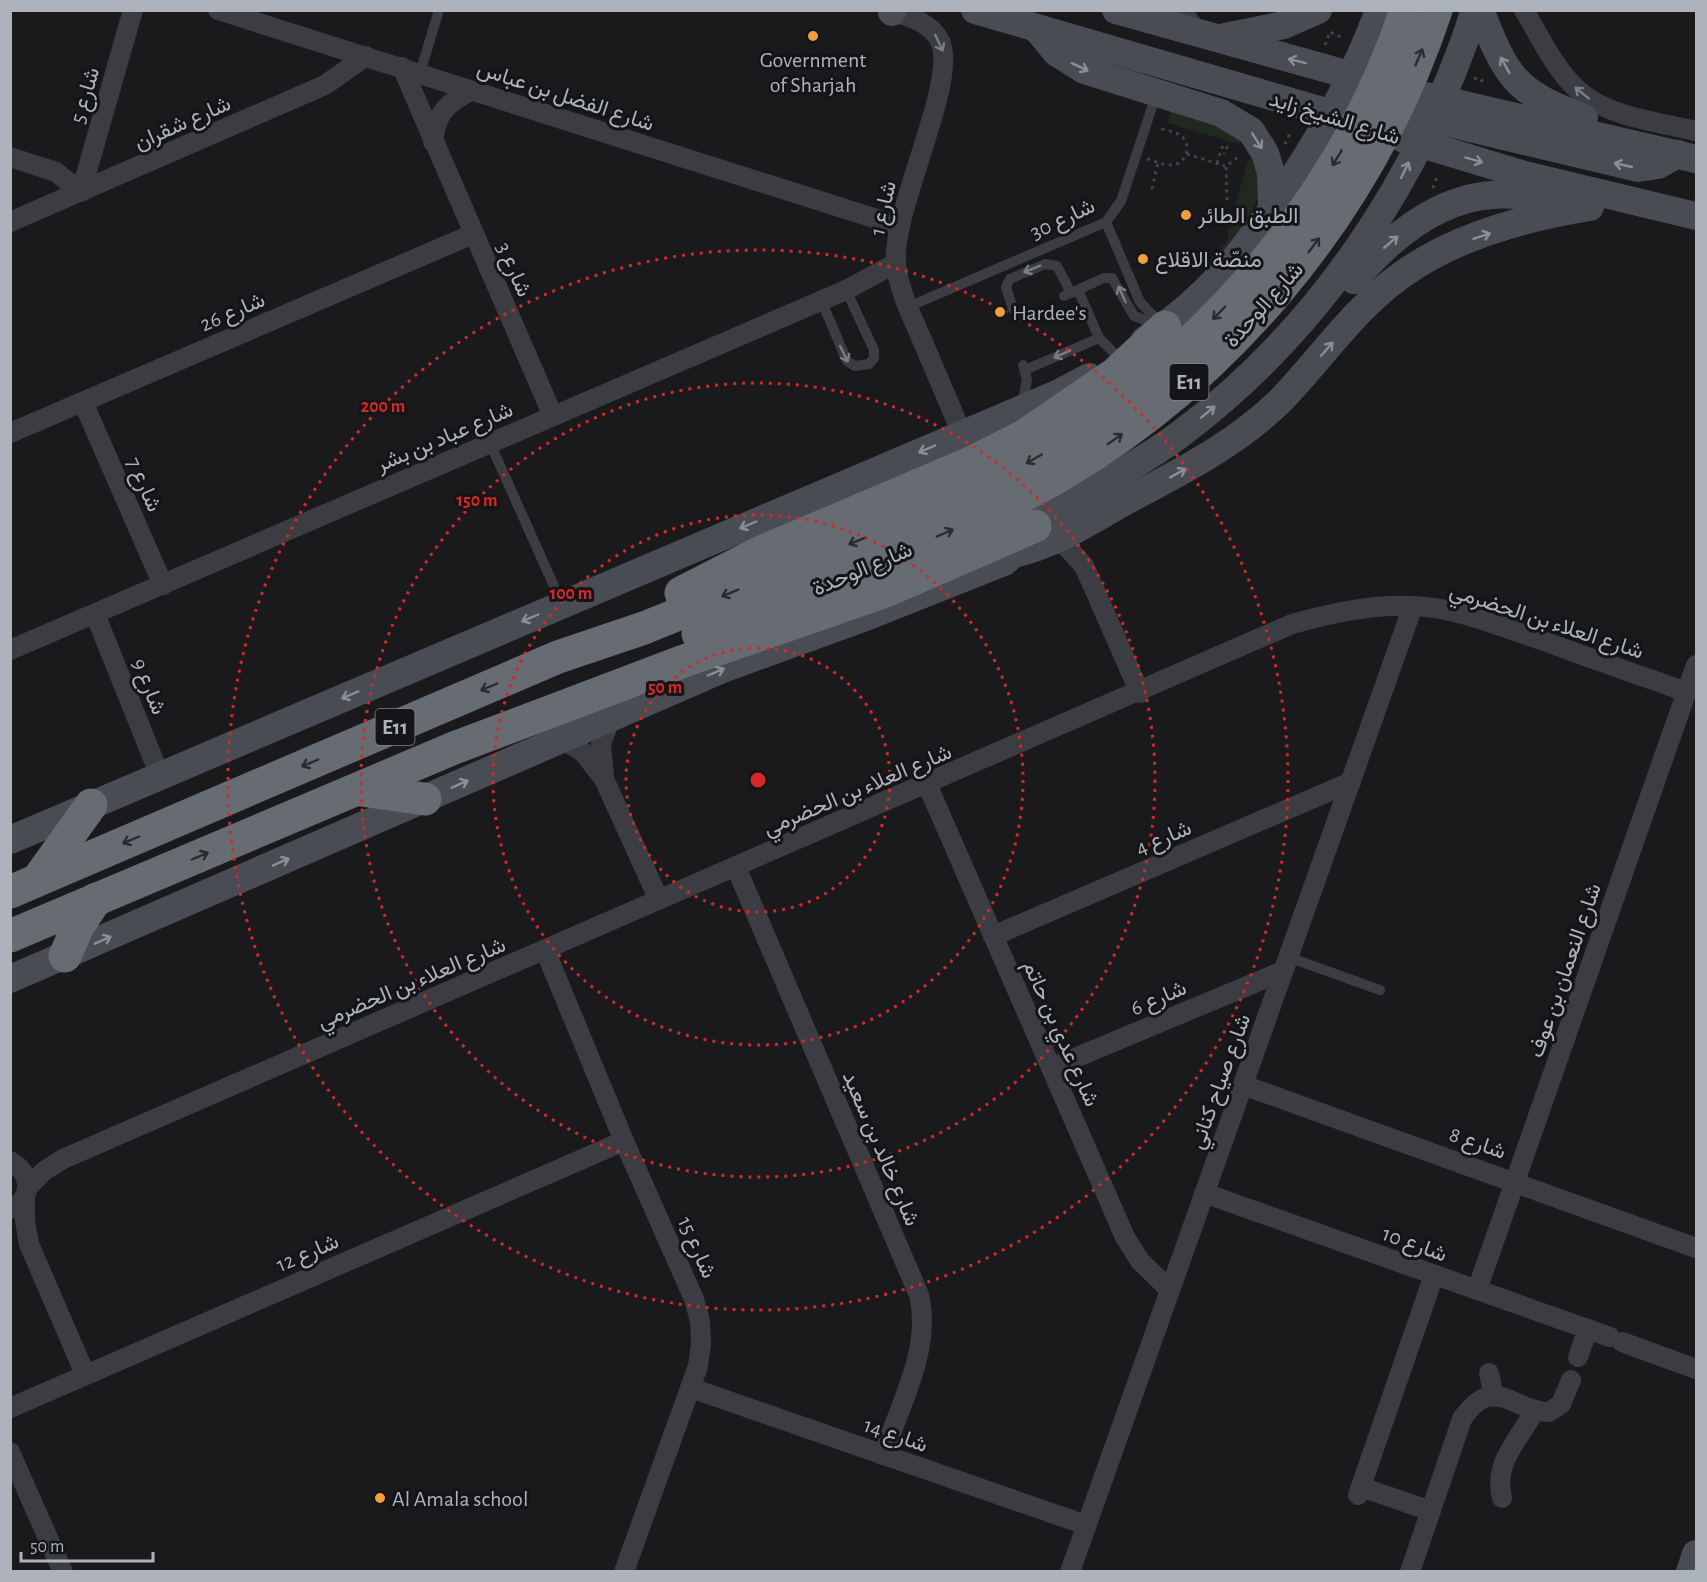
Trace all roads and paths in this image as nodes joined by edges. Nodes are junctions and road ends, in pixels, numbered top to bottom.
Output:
1 (133, 10) edge
2 (218, 10) edge
3 (439, 10) edge
4 (975, 10) edge
5 (1116, 10) edge
6 (1181, 10) edge
7 (1318, 10) edge
8 (1379, 10) edge
9 (1406, 10) edge
10 (1436, 10) edge
11 (1476, 10) edge
12 (1480, 10) edge
13 (1524, 10) edge
14 (891, 11) edge
15 (1037, 29) junction
16 (1206, 37) junction
17 (1347, 40) dead end
18 (1323, 49) dead end
19 (366, 56) junction
20 (411, 70) junction
21 (1353, 76) junction
22 (471, 91) junction
23 (1156, 93) junction
24 (1334, 114) junction
25 (1430, 121) junction
26 (1161, 129) dead end
27 (1696, 131) edge
28 (1622, 141) junction
29 (434, 142) junction
30 (1186, 154) junction
31 (1224, 154) dead end
32 (10, 157) edge
33 (1239, 157) dead end
34 (1687, 157) edge
35 (1150, 159) dead end
36 (1158, 162) junction
37 (1217, 163) junction
38 (1226, 166) junction
39 (1437, 176) dead end
40 (1152, 189) dead end
41 (1423, 189) dead end
42 (81, 192) junction
43 (1227, 200) dead end
44 (1639, 201) junction
45 (1590, 207) junction
46 (1272, 210) junction
47 (1696, 216) edge
48 (10, 222) edge
49 (1106, 222) junction
50 (899, 226) junction
51 (473, 234) junction
52 (896, 263) junction
53 (846, 290) junction
54 (1071, 293) junction
55 (821, 300) junction
56 (908, 307) junction
57 (1014, 309) dead end
58 (1165, 327) junction
59 (1287, 337) junction
60 (1099, 338) junction
61 (1119, 358) junction
62 (83, 402) junction
63 (1021, 409) junction
64 (553, 416) junction
65 (10, 433) edge
66 (963, 434) junction
67 (490, 443) junction
68 (1090, 522) junction
69 (1044, 533) junction
70 (1084, 566) junction
71 (789, 584) junction
72 (163, 585) junction
73 (562, 605) junction
74 (1413, 606) junction
75 (95, 614) junction
76 (10, 650) edge
77 (558, 657) junction
78 (1696, 665) edge
79 (1686, 692) junction
80 (1140, 693) junction
81 (611, 717) junction
82 (561, 739) junction
83 (454, 748) junction
84 (160, 776) junction
85 (604, 779) junction
86 (1351, 782) junction
87 (927, 784) junction
88 (356, 790) junction
89 (425, 799) junction
90 (91, 805) junction
91 (10, 840) edge
92 (736, 867) junction
93 (23, 886) edge
94 (96, 899) junction
95 (659, 900) junction
96 (10, 936) edge
97 (993, 936) junction
98 (545, 950) junction
99 (65, 956) junction
100 (1286, 964) junction
101 (10, 980) edge
102 (1380, 990) dead end
103 (1051, 1068) junction
104 (1243, 1085) junction
105 (624, 1141) junction
106 (63, 1159) junction
107 (11, 1161) edge
108 (1516, 1181) junction
109 (1204, 1193) junction
110 (21, 1198) edge
111 (10, 1222) edge
112 (29, 1244) junction
113 (1696, 1248) edge
114 (1434, 1275) junction
115 (1169, 1289) junction
116 (1477, 1290) junction
117 (1588, 1329) junction
118 (1578, 1357) dead end
119 (1696, 1369) edge
120 (1490, 1373) dead end
121 (85, 1374) junction
122 (1570, 1380) dead end
123 (691, 1388) junction
124 (1494, 1397) junction
125 (10, 1408) edge
126 (1535, 1410) junction
127 (10, 1452) edge
128 (883, 1455) junction
129 (1502, 1498) dead end
130 (1431, 1511) junction
131 (1086, 1525) junction
132 (1696, 1554) edge
133 (63, 1572) edge
134 (624, 1572) edge
135 (1070, 1572) edge
136 (1410, 1572) edge
137 (1690, 1572) edge

1 - 42 street, شارع 5
2 - 19 street, شارع الفضل بن عباس
3 - 20 lane
4 - 15 street, شارع الشيخ زايد
5 - 16 street, شارع الشيخ زايد
6 - 16 street
7 - 16 street
8 - 21 street
9 -> 71 highway, شارع الوحدة / E11, bridge
71 -> 10 highway, شارع الوحدة / E11, bridge
11 - 25 street
28 -> 12 street
27 -> 13 street
14 -> 50 street, شارع 1
15 -> 23 street
15 - 24 street, شارع الشيخ زايد
21 -> 16 street, شارع الشيخ زايد
17 - 18 path
19 - 20 street, شارع الفضل بن عباس
19 - 42 street, شارع شقران
20 - 22 street, شارع الفضل بن عباس
20 - 29 street, شارع 3
21 - 24 street
21 - 25 street, شارع الشيخ زايد
22 - 29 street
22 - 50 street, شارع الفضل بن عباس
23 -> 46 street
23 - 49 lane, شارع 30
24 - 25 street, شارع الشيخ زايد
24 - 46 street
25 - 28 street, شارع الشيخ زايد
34 -> 25 street
25 -> 44 street, شارع الشيخ زايد
59 -> 25 street
26 - 30 path
28 - 34 street, شارع الشيخ زايد
29 - 51 street, شارع 3
30 - 36 path
30 - 37 path
31 - 37 path
32 - 42 street
33 - 38 path
35 - 36 path
36 - 40 path
37 - 38 path
38 - 43 path
39 - 41 path
42 - 48 street, شارع شقران
44 - 45 street
44 - 47 street, شارع الشيخ زايد
59 -> 45 street
68 -> 45 street
46 - 58 street
49 - 56 lane, شارع 30
49 - 58 lane
50 - 52 street, شارع 1
51 - 62 street, شارع 26
51 - 64 street, شارع 3
52 - 53 street, شارع عباد بن بشر
52 - 56 street, شارع 1
53 - 55 street, شارع عباد بن بشر
55 -> 53 lane
54 -> 57 lane
58 -> 54 lane
54 - 60 lane
55 - 64 street, شارع عباد بن بشر
56 - 66 street, شارع 1
58 - 61 street
58 - 77 highway
69 -> 59 street
60 - 61 lane
60 -> 63 lane
61 - 63 street
62 - 65 street, شارع 26
62 - 72 street, شارع 7
63 - 66 street
64 - 67 street, شارع عباد بن بشر
66 -> 73 street
67 - 72 street, شارع عباد بن بشر
67 - 73 lane
68 - 69 street
68 - 70 street
69 - 70 street
81 -> 69 street
69 - 83 highway
70 - 80 street
71 -> 77 highway, E11
71 - 83 highway, E11
72 - 75 street, شارع عباد بن بشر
73 -> 84 street
74 - 79 street, شارع العلاء بن الحضرمي
74 - 80 street, شارع العلاء بن الحضرمي
74 - 86 street, شارع صياح كناني
75 - 76 street, شارع عباد بن بشر
75 - 84 street, شارع 9
77 -> 93 highway, E11
78 - 79 street, شارع النعمان بن عوف
79 - 108 street, شارع النعمان بن عوف
80 - 87 street, شارع العلاء بن الحضرمي
81 - 82 street
81 - 85 street
82 - 85 street
89 -> 82 street
83 - 88 highway, E11
84 - 90 street
85 - 95 street
86 - 97 street, شارع 4
86 - 100 street, شارع صياح كناني
87 - 92 street, شارع العلاء بن الحضرمي
87 - 97 street, شارع عدي بن حاتم
88 - 89 highway
94 -> 88 highway, E11
99 -> 89 street
90 - 91 street
90 - 93 highway
92 - 95 street, شارع العلاء بن الحضرمي
92 - 128 street, شارع خالد بن سعيد
94 - 96 highway, E11
94 - 99 highway
95 - 98 street, شارع العلاء بن الحضرمي
97 - 103 street, شارع عدي بن حاتم
98 - 105 street, شارع 15
98 - 106 street, شارع العلاء بن الحضرمي
99 - 101 street
100 - 102 lane
100 - 103 street, شارع 6
100 - 104 street, شارع صياح كناني
103 - 115 street, شارع عدي بن حاتم
104 - 108 street, شارع 8
104 - 109 street, شارع صياح كناني
105 - 121 street, شارع 12
105 - 123 street, شارع 15
106 - 107 street, شارع العلاء بن الحضرمي
106 - 110 street, شارع العلاء بن الحضرمي
107 - 110 street
108 - 113 street, شارع 8
108 - 116 street, شارع النعمان بن عوف
109 - 114 street, شارع 10
109 - 115 street, شارع صياح كناني
110 - 112 street
111 - 112 street
112 - 121 street
114 - 116 street, شارع 10
114 - 130 street
115 - 131 street, شارع صياح كناني
116 - 117 street, شارع 10
117 - 118 street
117 - 119 street, شارع 10
120 - 124 street
121 - 125 street, شارع 12
122 - 126 street
123 - 128 street, شارع 14
123 - 134 street, شارع 15
124 - 126 street
124 - 130 street
126 - 129 street
127 - 133 street
128 - 131 street, شارع 14
130 - 136 street
131 - 135 street, شارع صياح كناني
132 - 137 street

